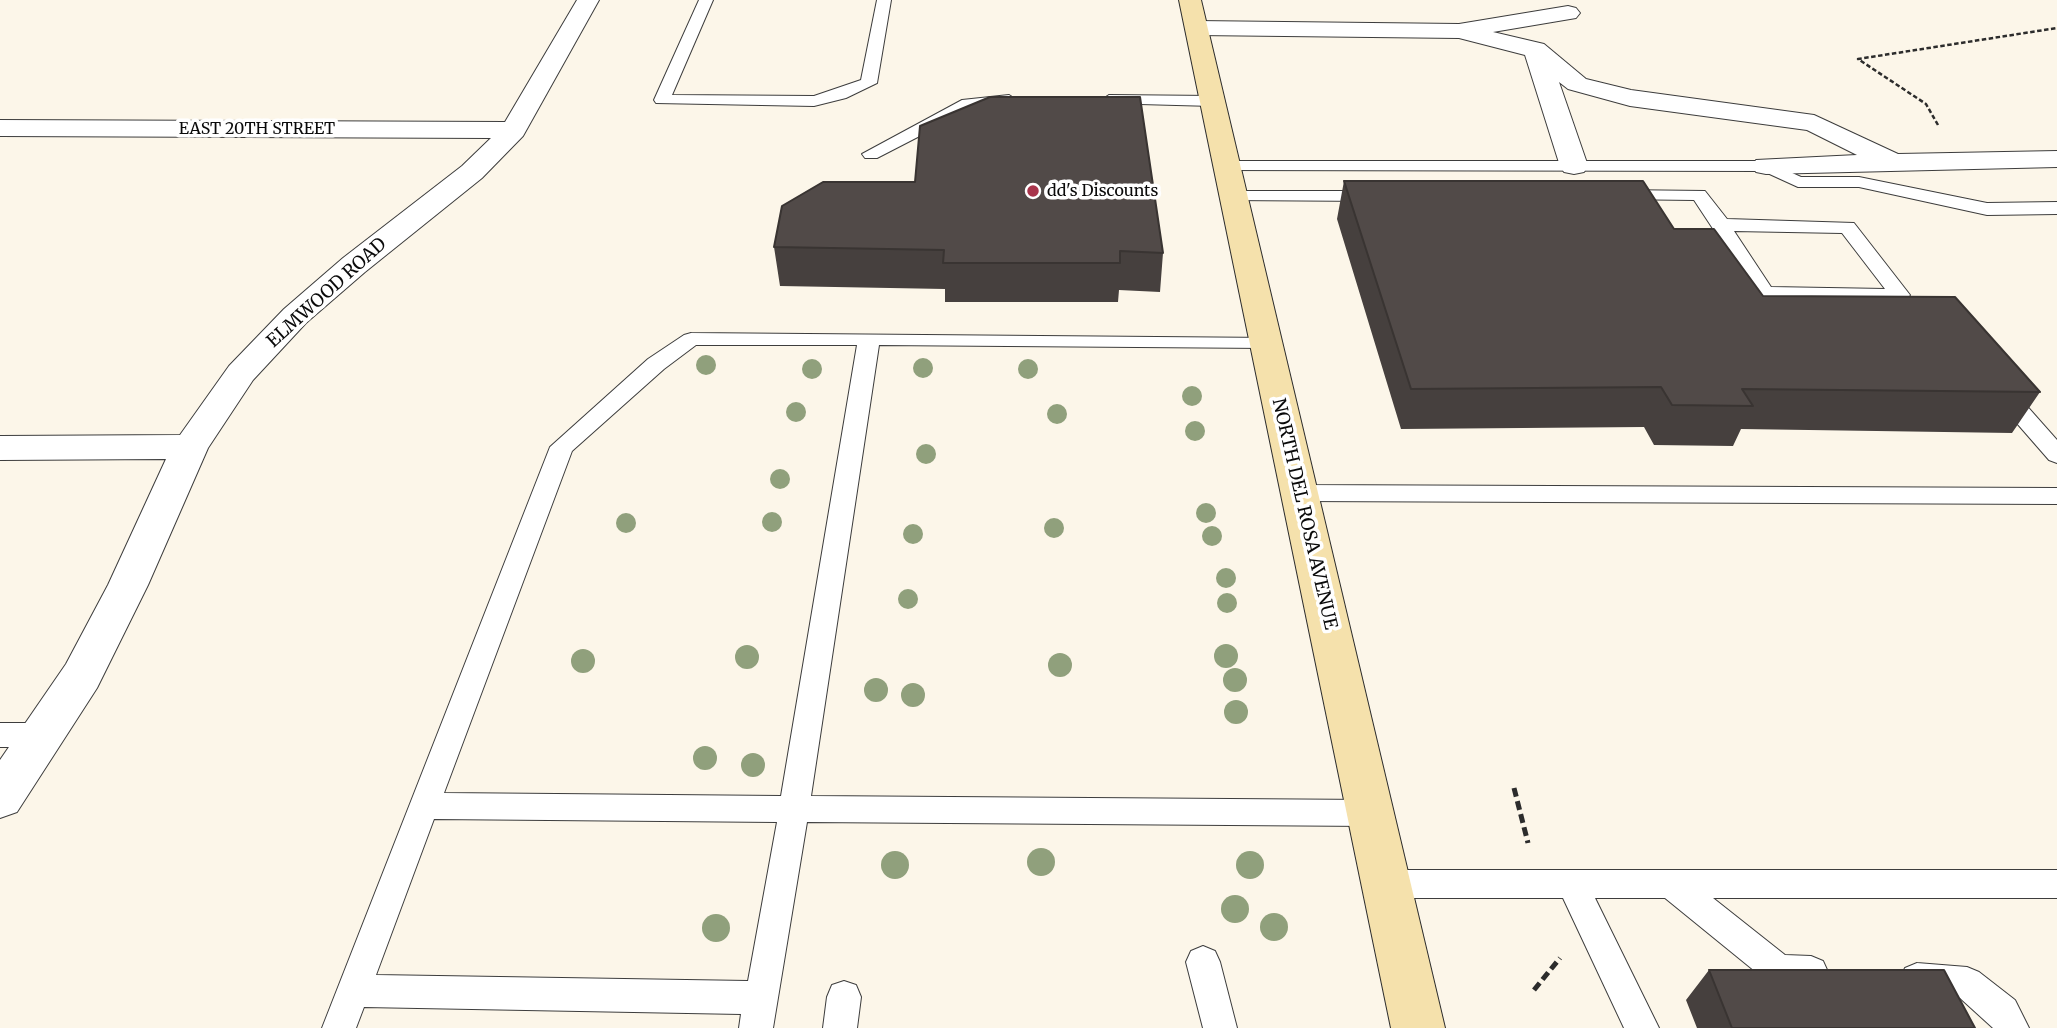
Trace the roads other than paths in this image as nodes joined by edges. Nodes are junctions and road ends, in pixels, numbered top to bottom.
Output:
1 (588, 0) edge
2 (706, 0) edge
3 (884, 0) edge
4 (1191, 0) edge
5 (1574, 7) edge
6 (1197, 29) junction
7 (1459, 31) junction
8 (1535, 50) junction
9 (1030, 100) edge
10 (1098, 100) edge
11 (1213, 101) junction
12 (0, 128) edge
13 (514, 130) junction
14 (871, 154) dead end
15 (2057, 159) edge
16 (1893, 163) junction
17 (1574, 166) junction
18 (1766, 166) junction
19 (1230, 181) junction
20 (1603, 195) edge
21 (1398, 196) edge
22 (2057, 208) edge
23 (1721, 225) junction
24 (869, 339) junction
25 (1266, 341) junction
26 (1987, 375) edge
27 (0, 447) edge
28 (190, 447) junction
29 (2057, 454) edge
30 (1300, 493) junction
31 (2057, 496) edge
32 (0, 735) edge
33 (42, 735) junction
34 (0, 798) edge
35 (424, 806) junction
36 (794, 810) junction
37 (1370, 813) junction
38 (1386, 884) junction
39 (1572, 884) junction
40 (1671, 884) junction
41 (2057, 884) edge
42 (1203, 962) dead end
43 (1846, 975) edge
44 (1886, 977) edge
45 (353, 991) junction
46 (759, 1013) edge
47 (339, 1028) edge
48 (1220, 1028) edge
49 (1418, 1028) edge
50 (1642, 1028) edge
51 (2012, 1028) edge

1 - 13 street, ELMWOOD ROAD
2 - 3 lane
4 - 6 main road, NORTH DEL ROSA AVENUE
5 - 7 street
5 - 8 street
6 - 7 street
6 - 11 main road, NORTH DEL ROSA AVENUE
7 - 8 street
8 - 16 street
8 - 17 street
9 - 14 lane
10 - 11 lane
11 - 19 main road, NORTH DEL ROSA AVENUE
12 - 13 street, EAST 20TH STREET
13 - 28 street, ELMWOOD ROAD
15 - 16 street
16 - 18 street
17 - 18 lane
17 - 19 lane
18 - 22 lane
19 - 21 lane
19 - 25 main road, NORTH DEL ROSA AVENUE
20 - 23 lane
23 - 23 lane
24 - 25 lane
24 - 35 lane
24 - 36 lane
25 - 30 main road, NORTH DEL ROSA AVENUE
26 - 29 lane
27 - 28 street
28 - 33 street, ELMWOOD ROAD
30 - 31 lane
30 - 37 main road, NORTH DEL ROSA AVENUE
32 - 33 lane
33 - 34 street, ELMWOOD ROAD
35 - 36 lane
35 - 45 lane
36 - 37 lane
36 - 46 lane
37 - 38 main road, NORTH DEL ROSA AVENUE
38 - 39 lane
38 - 49 main road, NORTH DEL ROSA AVENUE
39 - 40 lane
39 - 50 lane
40 - 41 lane
40 - 43 lane
42 - 48 lane
44 - 51 lane
45 - 46 lane
45 - 47 lane

